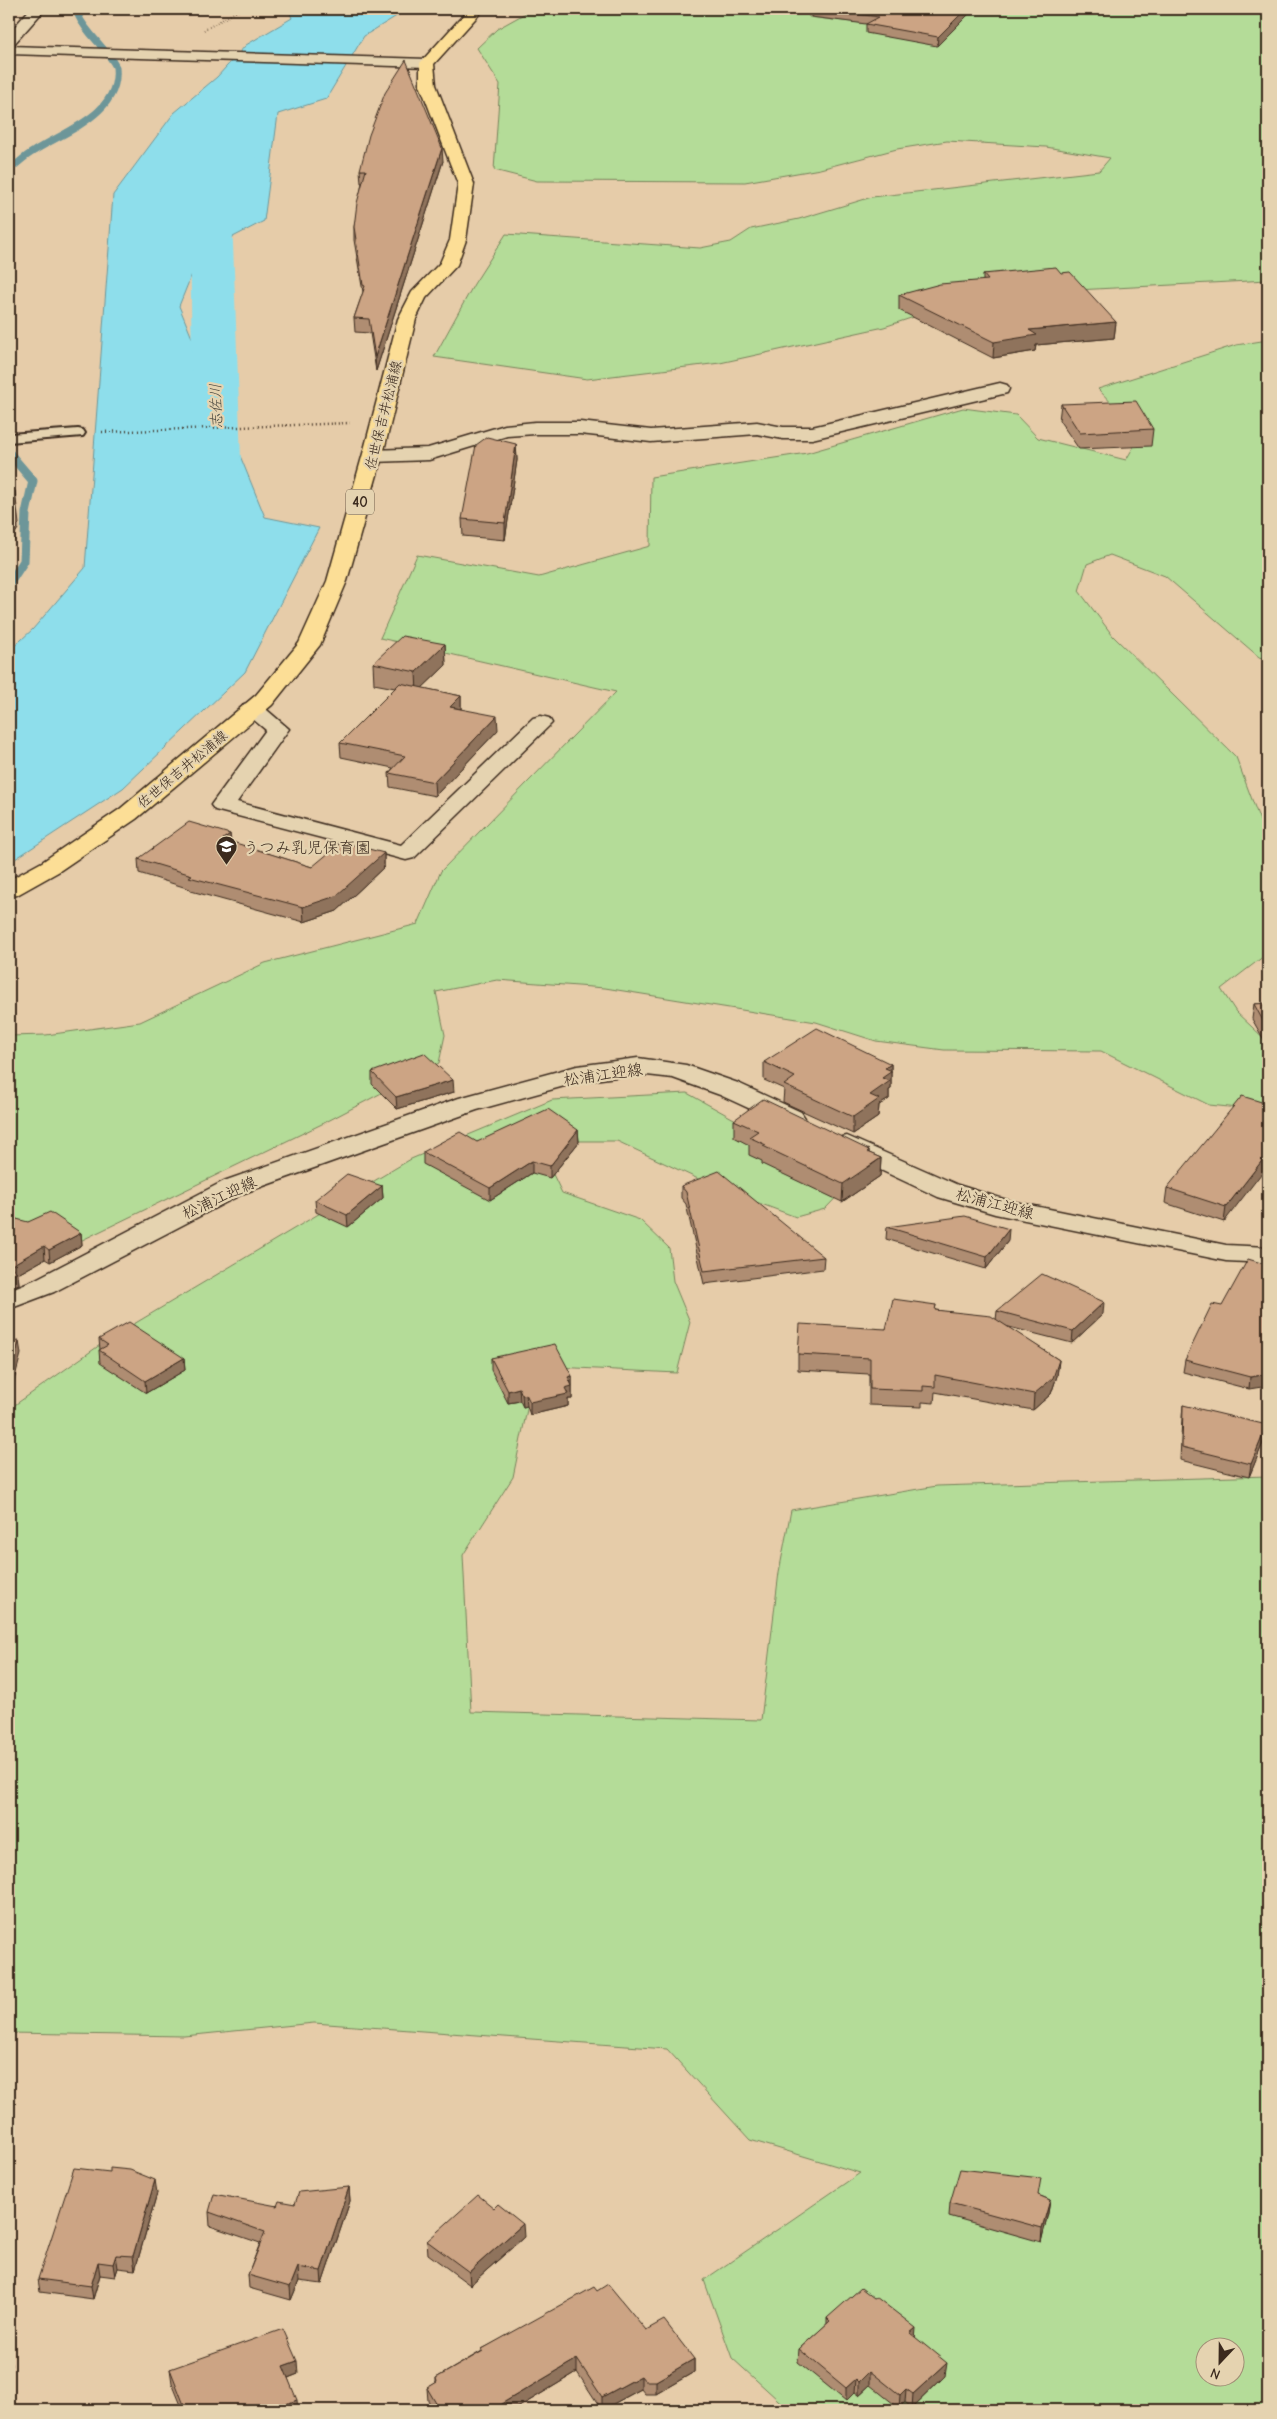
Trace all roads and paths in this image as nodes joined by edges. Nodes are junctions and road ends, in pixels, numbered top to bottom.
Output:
1 (38, 9) edge
2 (241, 9) edge
3 (476, 9) edge
4 (203, 30) dead end
5 (9, 41) edge
6 (9, 50) edge
7 (427, 63) junction
8 (1000, 389) dead end
9 (381, 422) junction
10 (78, 433) joint
11 (10, 438) edge
12 (373, 456) junction
13 (252, 709) junction
14 (541, 724) dead end
15 (9, 890) edge
16 (1268, 1255) edge
17 (9, 1300) edge

1 - 5 street
2 - 4 path
3 - 7 main road
6 - 7 street
7 - 9 main road, 佐世保吉井松浦線 / 40
8 - 12 street
9 - 10 path
9 - 12 main road, 佐世保吉井松浦線 / 40
10 - 11 lane
12 - 13 main road, 佐世保吉井松浦線 / 40
13 - 14 street
13 - 15 main road, 佐世保吉井松浦線 / 40
16 - 17 street, 松浦江迎線

